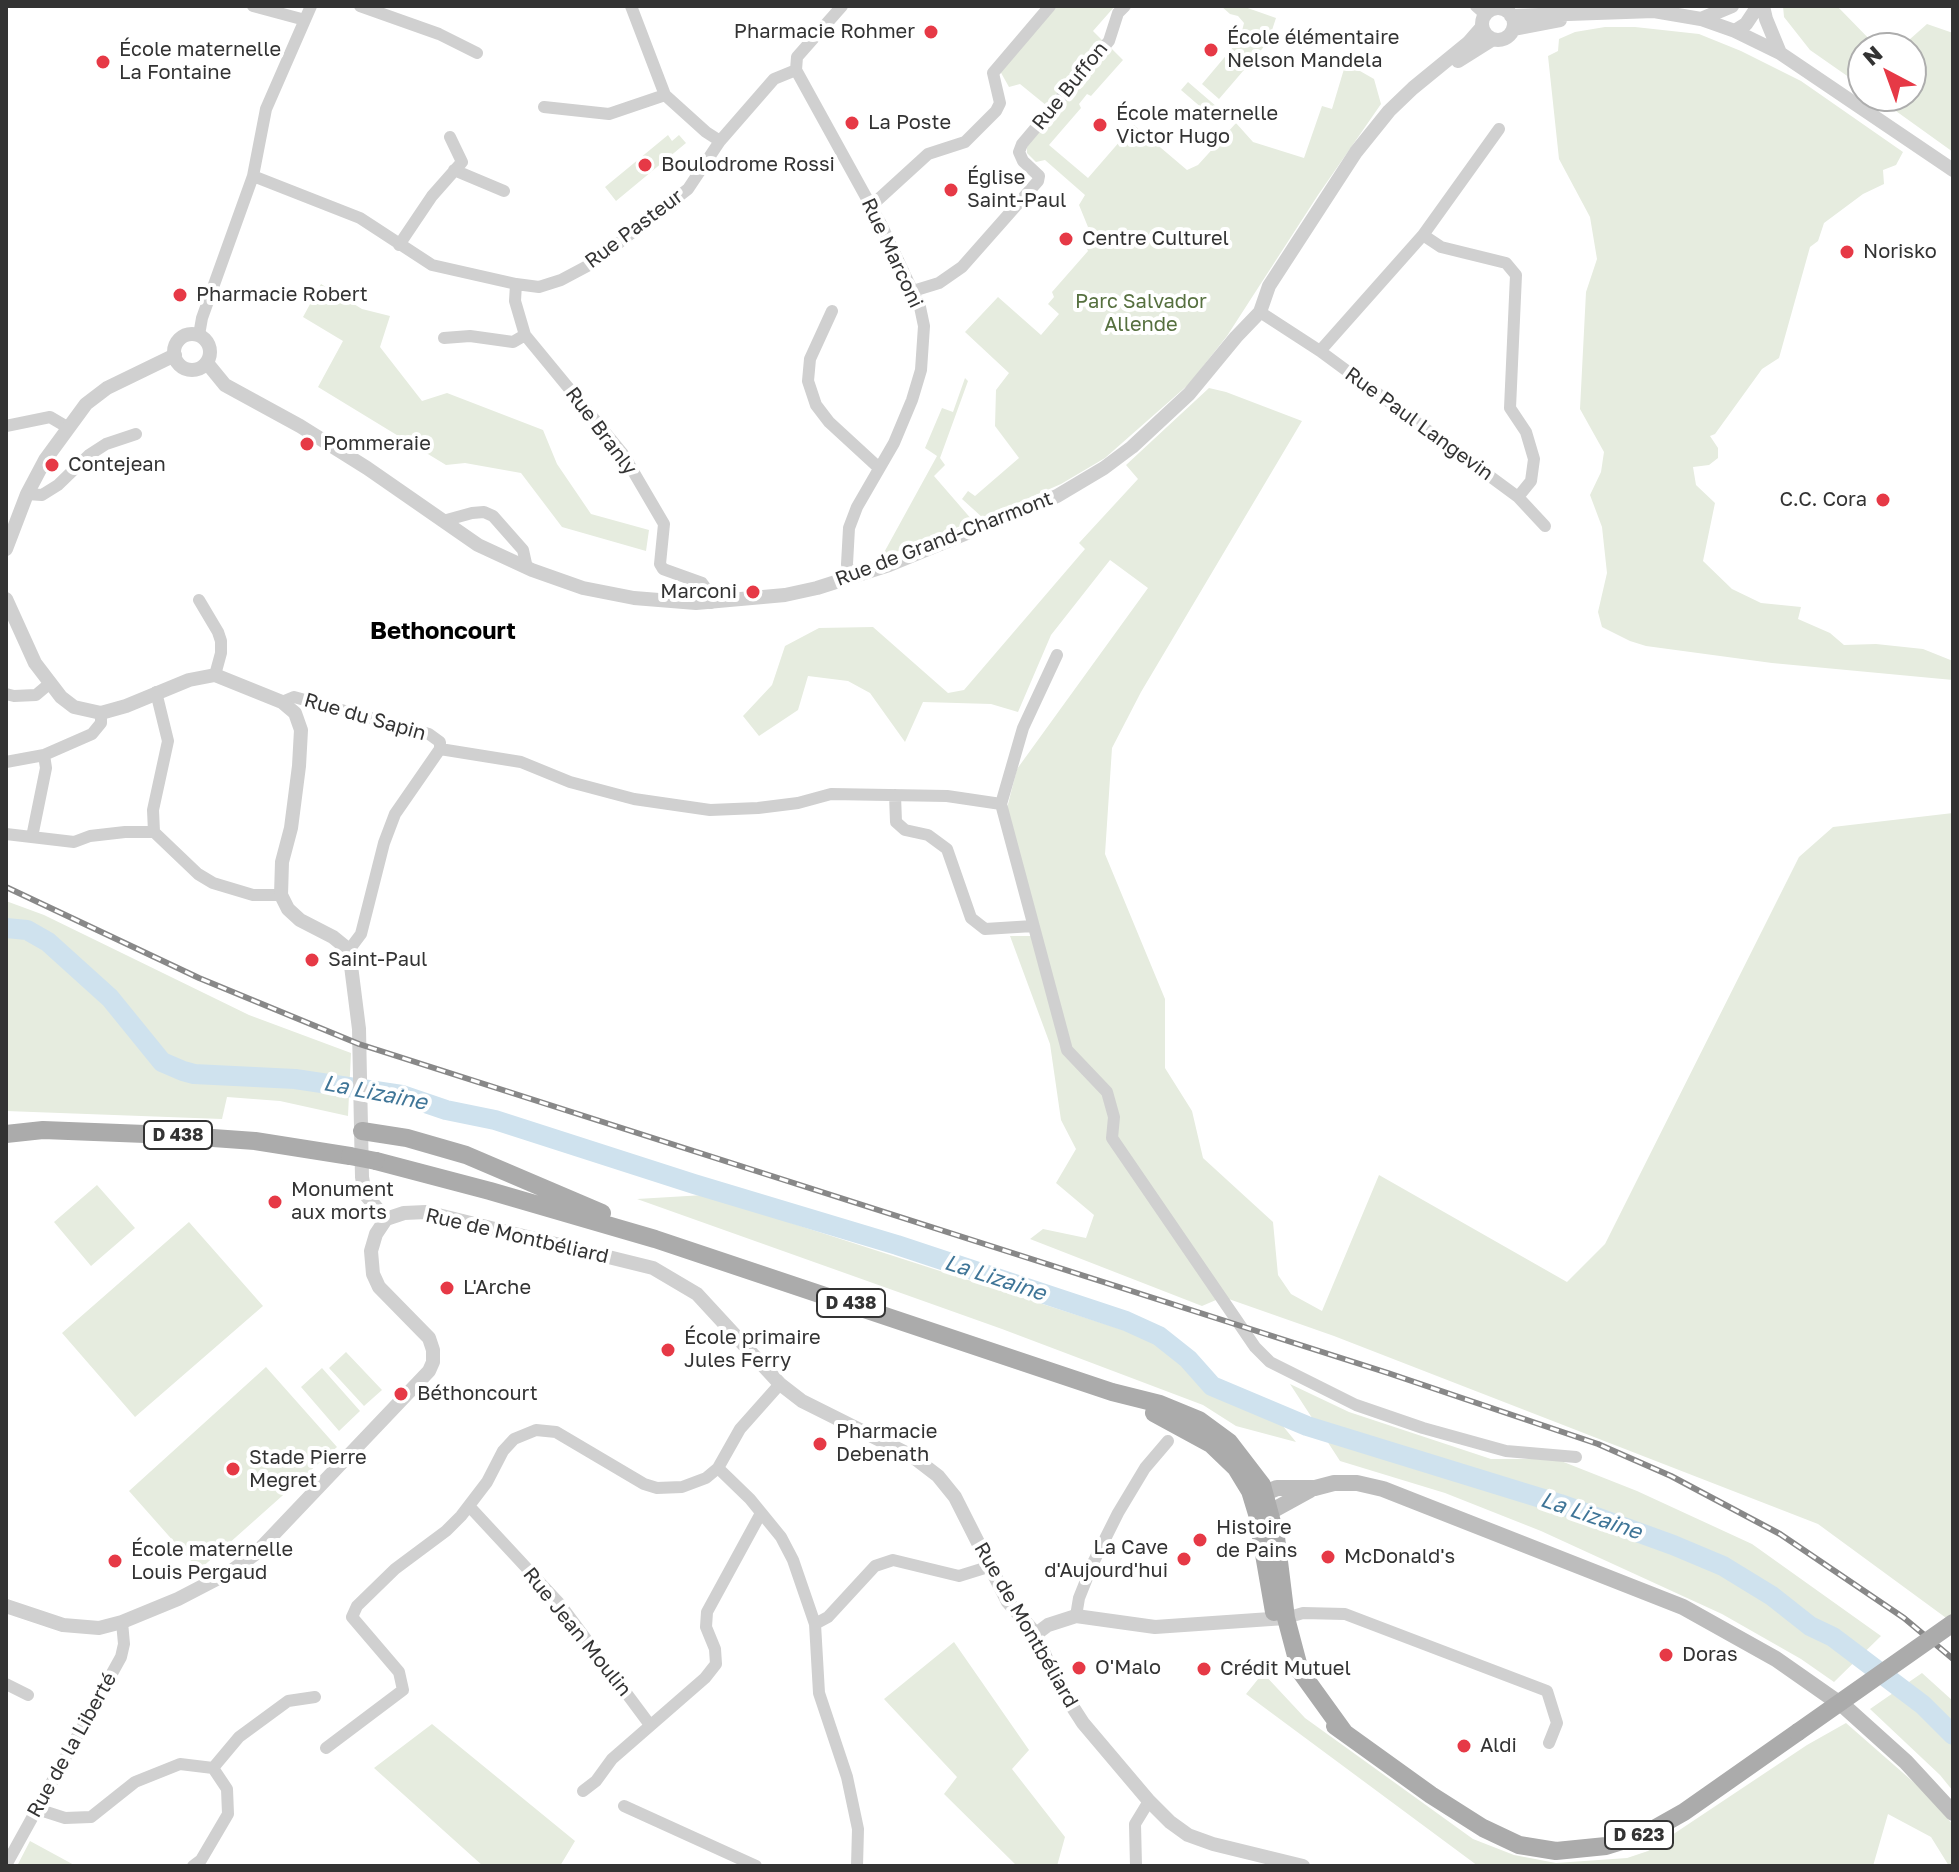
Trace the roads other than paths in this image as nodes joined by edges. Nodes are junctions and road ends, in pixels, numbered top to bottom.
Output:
1 (253, 6) edge
2 (311, 6) edge
3 (360, 6) edge
4 (631, 6) edge
5 (842, 6) edge
6 (1050, 6) edge
7 (1125, 6) edge
8 (1735, 6) edge
9 (1761, 6) edge
10 (1481, 16) edge
11 (1701, 19) junction
12 (305, 20) junction
13 (1512, 22) junction
14 (1735, 31) junction
15 (1493, 39) junction
16 (477, 53) dead end
17 (1780, 53) junction
18 (796, 70) junction
19 (1413, 88) junction
20 (665, 95) junction
21 (544, 107) dead end
22 (1499, 129) dead end
23 (450, 137) dead end
24 (720, 141) junction
25 (454, 170) junction
26 (1953, 170) edge
27 (253, 176) junction
28 (504, 191) dead end
29 (871, 206) junction
30 (1423, 235) junction
31 (399, 245) junction
32 (516, 284) junction
33 (913, 291) junction
34 (832, 311) dead end
35 (1260, 312) junction
36 (199, 335) junction
37 (525, 335) junction
38 (444, 338) dead end
39 (1320, 351) junction
40 (175, 355) junction
41 (207, 363) junction
42 (6, 426) edge
43 (67, 427) junction
44 (136, 434) dead end
45 (879, 468) junction
46 (27, 494) junction
47 (1518, 497) junction
48 (443, 521) junction
49 (1545, 526) dead end
50 (6, 549) edge
51 (527, 568) junction
52 (850, 579) junction
53 (6, 599) edge
54 (199, 600) dead end
55 (711, 603) junction
56 (1057, 655) dead end
57 (215, 675) junction
58 (49, 684) junction
59 (156, 692) junction
60 (6, 694) edge
61 (282, 702) junction
62 (101, 713) junction
63 (440, 749) junction
64 (44, 755) junction
65 (6, 762) edge
66 (895, 795) junction
67 (1001, 804) junction
68 (154, 832) junction
69 (6, 834) edge
70 (32, 837) junction
71 (281, 895) junction
72 (1033, 926) junction
73 (349, 950) junction
74 (361, 1125) junction
75 (6, 1134) edge
76 (362, 1162) junction
77 (386, 1219) junction
78 (655, 1239) junction
79 (780, 1384) junction
80 (1112, 1392) joint
81 (1168, 1441) dead end
82 (1576, 1457) dead end
83 (718, 1468) junction
84 (1261, 1504) junction
85 (469, 1506) junction
86 (761, 1513) junction
87 (988, 1567) junction
88 (6, 1606) edge
89 (1076, 1616) junction
90 (1280, 1618) junction
91 (122, 1622) junction
92 (1953, 1623) edge
93 (815, 1624) junction
94 (1036, 1634) junction
95 (6, 1684) edge
96 (28, 1695) dead end
97 (315, 1697) dead end
98 (650, 1725) junction
99 (1549, 1743) dead end
100 (326, 1748) dead end
101 (213, 1768) junction
102 (583, 1791) dead end
103 (1149, 1801) junction
104 (624, 1806) dead end
105 (37, 1809) junction
106 (1953, 1813) edge
107 (6, 1865) edge
108 (193, 1866) edge
109 (756, 1866) edge
110 (857, 1866) edge
111 (1136, 1866) edge
112 (1303, 1866) edge

1 - 12 street
2 - 12 street
3 - 16 street
4 - 20 street
5 - 18 street
6 - 29 street
7 - 33 street, Rue Buffon
8 - 11 street
8 - 14 street
9 - 14 street
9 - 17 street
10 - 13 street
10 - 15 street
10 - 19 street, Rue de Grand-Charmont
11 - 13 street
11 - 14 street
12 - 27 street
13 - 15 street
14 - 17 street
15 - 19 street, Rue de Grand-Charmont
17 - 26 street
18 - 24 street, Rue Pasteur
18 - 29 street, Rue Marconi
19 - 35 street, Rue de Grand-Charmont
20 - 21 street
20 - 24 street
22 - 30 street
23 - 25 street
24 - 32 street, Rue Pasteur
25 - 28 street
25 - 31 street
27 - 31 street, Rue Pasteur
27 - 36 street
29 - 33 street, Rue Marconi
30 - 39 street
30 - 47 street
31 - 32 street, Rue Pasteur
32 - 37 street, Rue Branly
33 - 45 street, Rue Marconi
34 - 45 street
35 - 39 street, Rue Paul Langevin
35 - 52 street, Rue de Grand-Charmont
36 - 40 street
36 - 41 street
37 - 38 street
37 - 55 street, Rue Branly
39 - 47 street, Rue Paul Langevin
40 - 41 street
40 - 43 street
41 - 48 street, Rue de Grand-Charmont
42 - 43 street
43 - 46 street
44 - 46 street
45 - 52 street, Rue Marconi
46 - 50 street
47 - 49 street, Rue Paul Langevin
48 - 51 street, Rue de Grand-Charmont
48 - 51 street
51 - 55 street, Rue de Grand-Charmont
52 - 55 street, Rue de Grand-Charmont
53 - 58 street
54 - 57 street
56 - 67 street
57 - 59 street
57 - 61 street
58 - 60 street
58 - 62 street
59 - 62 street
59 - 68 street
61 - 63 street, Rue du Sapin
61 - 71 street
62 - 64 street
63 - 66 street
63 - 73 street
64 - 65 street
64 - 70 street
66 - 67 street
66 - 72 street
67 - 72 street
68 - 70 street
68 - 71 street
69 - 70 street
71 - 73 street
72 - 82 street
73 - 74 street
74 - 76 street
74 - 78 main road
75 - 76 main road, D 438
76 - 77 street
76 - 78 main road, D 438
77 - 79 street, Rue de Montbéliard
77 - 91 street
78 - 80 main road, D 438
79 - 83 street
79 - 87 street, Rue de Montbéliard
80 - 84 main road, D 623
81 - 89 street
83 - 85 street
83 - 86 street
84 - 90 main road, D 623
84 - 106 main road
85 - 98 street, Rue Jean Moulin
85 - 100 street
86 - 93 street
86 - 98 street
87 - 93 street
87 - 94 street, Rue de Montbéliard
88 - 91 street
89 - 90 street
89 - 94 street
90 - 92 main road, D 623, bridge
90 - 99 street
91 - 105 street, Rue de la Liberté
93 - 110 street
94 - 103 street, Rue de Montbéliard
95 - 96 street
97 - 101 street
98 - 102 street
101 - 105 street
101 - 108 street
103 - 111 street
103 - 112 street, Rue de Montbéliard
104 - 109 street
105 - 107 street, Rue de la Liberté

